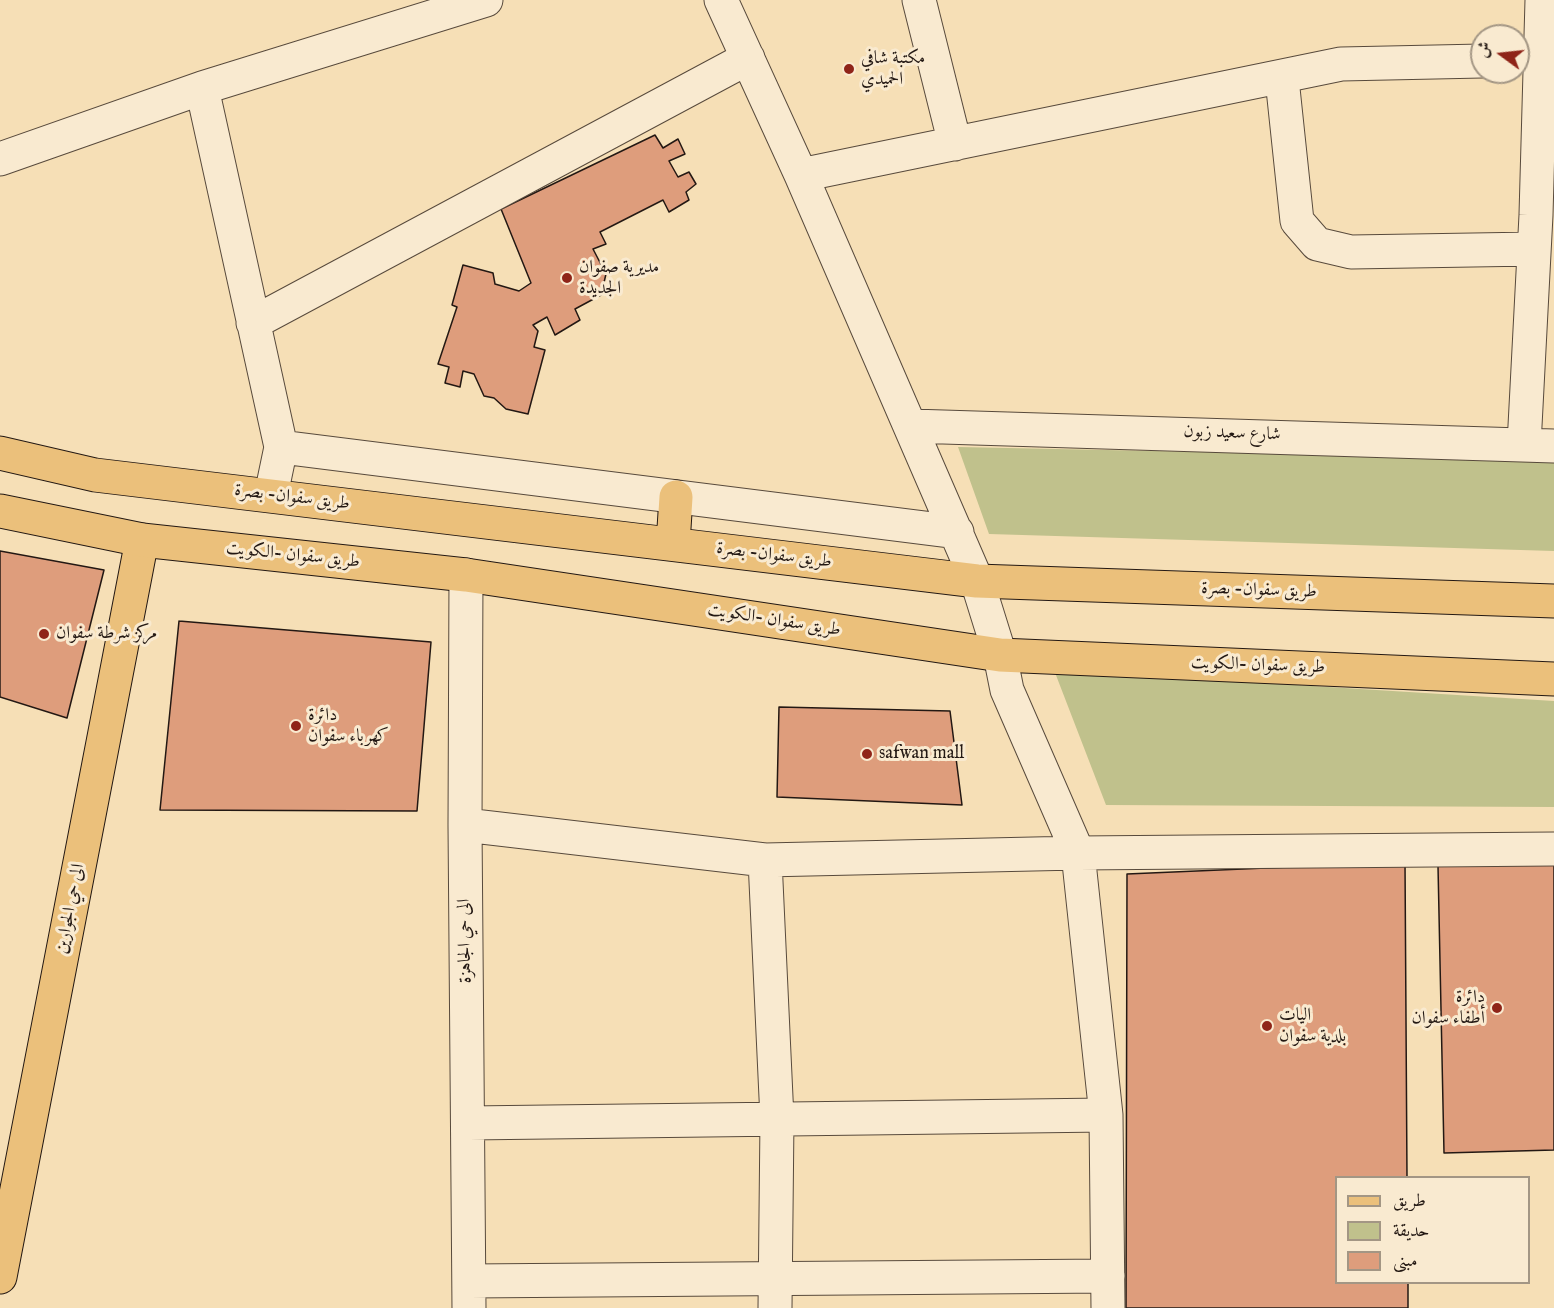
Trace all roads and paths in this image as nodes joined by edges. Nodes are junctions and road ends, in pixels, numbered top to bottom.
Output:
1 (486, 0) edge
2 (721, 0) edge
3 (919, 0) edge
4 (1542, 0) edge
5 (748, 58) junction
6 (1538, 60) edge
7 (1470, 61) edge
8 (1282, 78) junction
9 (201, 88) junction
10 (954, 144) junction
11 (0, 159) edge
12 (801, 175) junction
13 (1545, 214) edge
14 (1540, 265) edge
15 (254, 323) junction
16 (911, 426) junction
17 (1539, 445) edge
18 (281, 447) junction
19 (0, 453) edge
20 (271, 495) junction
21 (676, 497) junction
22 (0, 511) edge
23 (957, 532) junction
24 (142, 540) junction
25 (673, 544) junction
26 (466, 575) junction
27 (977, 581) junction
28 (1554, 601) edge
29 (1000, 655) junction
30 (1554, 679) edge
31 (465, 825) junction
32 (1554, 849) edge
33 (1078, 853) junction
34 (765, 860) junction
35 (1106, 1115) junction
36 (777, 1119) junction
37 (469, 1123) junction
38 (0, 1277) edge
39 (1108, 1292) edge
40 (775, 1294) edge
41 (469, 1295) edge

1 - 9 street
2 - 5 street
3 - 10 street
4 - 6 street
5 - 12 street
5 - 15 street
6 - 13 street
7 - 8 street
8 - 10 street
8 - 14 street
9 - 11 street
9 - 15 street
10 - 12 street
12 - 16 street
13 - 14 street
14 - 17 street
15 - 18 street
16 - 17 street, شارع سعيد زبون
16 - 23 street
18 - 20 street
18 - 21 street
19 - 20 main road, طريق سفوان- بصرة
20 - 25 main road, طريق سفوان- بصرة
21 - 23 street
21 - 25 main road
22 - 24 main road, طريق سفوان -الكويت
23 - 27 street
24 - 26 main road, طريق سفوان -الكويت
24 - 38 main road, الى حي الجوارين
25 - 27 main road, طريق سفوان- بصرة
26 - 29 main road, طريق سفوان -الكويت
26 - 31 street, الى حي الجاهزة
27 - 28 main road, طريق سفوان- بصرة
27 - 29 street
29 - 30 main road, طريق سفوان -الكويت
29 - 33 street
31 - 34 street
31 - 37 street, الى حي الجاهزة
32 - 33 street
33 - 34 street
33 - 35 street
34 - 36 street
35 - 36 street
35 - 39 street
36 - 37 street
36 - 40 street
37 - 41 street, الى حي الجاهزة
39 - 40 street
40 - 41 street

